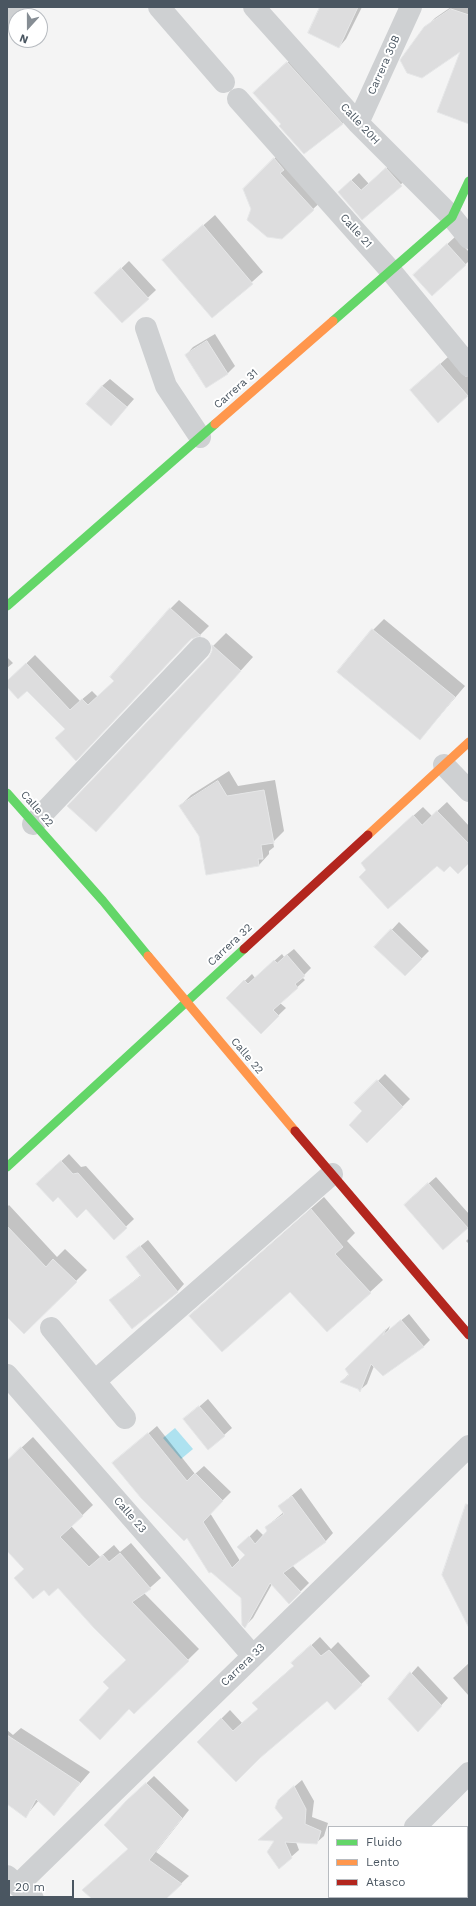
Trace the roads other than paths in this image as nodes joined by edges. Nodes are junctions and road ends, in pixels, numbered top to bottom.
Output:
1 (16, 7) edge
2 (159, 7) edge
3 (411, 7) edge
4 (260, 10) edge
5 (7, 15) edge
6 (224, 82) dead end
7 (238, 99) dead end
8 (358, 123) junction
9 (469, 181) edge
10 (452, 218) junction
11 (469, 238) edge
12 (390, 270) junction
13 (146, 328) dead end
14 (469, 366) edge
15 (200, 437) junction
16 (7, 606) edge
17 (200, 648) dead end
18 (469, 742) edge
19 (444, 765) junction
20 (469, 792) edge
21 (7, 793) edge
22 (33, 824) junction
23 (186, 1002) junction
24 (7, 1167) edge
25 (332, 1174) junction
26 (51, 1328) dead end
27 (469, 1334) edge
28 (7, 1375) edge
29 (95, 1380) junction
30 (125, 1418) dead end
31 (469, 1446) edge
32 (253, 1656) junction
33 (469, 1773) edge
34 (416, 1826) edge
35 (19, 1887) edge

1 - 5 street
2 - 6 street
3 - 8 street, Carrera 30B
4 - 8 street, Calle 20H
7 - 12 street, Calle 21
8 - 10 street, Calle 20H
9 - 10 street, Carrera 31
10 - 11 street, Calle 20H
10 - 12 street, Carrera 31
12 - 14 street, Calle 21
12 - 15 street, Carrera 31
13 - 15 street
15 - 16 street, Carrera 31
17 - 22 street
18 - 19 street, Carrera 32
19 - 20 street
19 - 23 street, Carrera 32
21 - 22 street, Calle 22
22 - 23 street, Calle 22
23 - 24 street, Carrera 32
23 - 25 street, Calle 22
25 - 27 street, Calle 22
25 - 29 street
26 - 29 street
28 - 32 street, Calle 23
29 - 30 street
31 - 32 street, Carrera 33
32 - 35 street, Carrera 33
33 - 34 street

